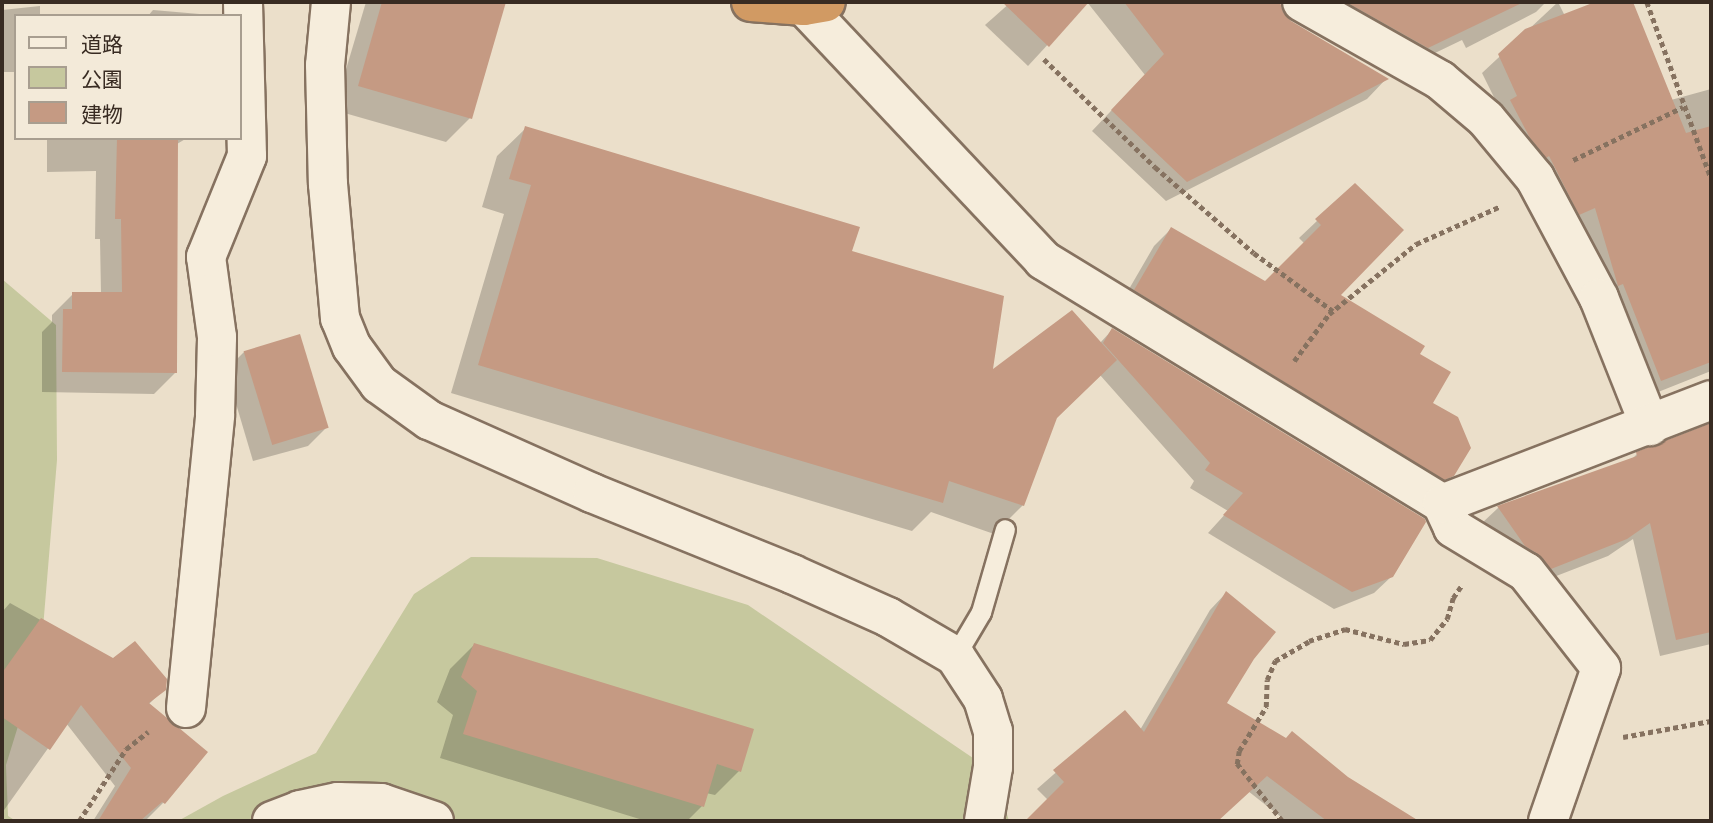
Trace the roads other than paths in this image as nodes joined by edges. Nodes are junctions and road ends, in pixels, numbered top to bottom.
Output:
1 (243, 2) edge
2 (331, 2) edge
3 (751, 2) edge
4 (1302, 2) edge
5 (815, 4) edge
6 (1711, 400) edge
7 (1650, 425) junction
8 (1442, 504) junction
9 (1005, 529) dead end
10 (955, 656) junction
11 (186, 708) road end
12 (272, 821) edge
13 (434, 821) edge
14 (984, 821) edge
15 (1548, 821) edge

1 - 11 street
2 - 10 street
3 - 5 highway
4 - 7 street
5 - 8 street
6 - 7 street
7 - 8 street
8 - 15 street
9 - 10 lane
10 - 14 street
12 - 13 street

